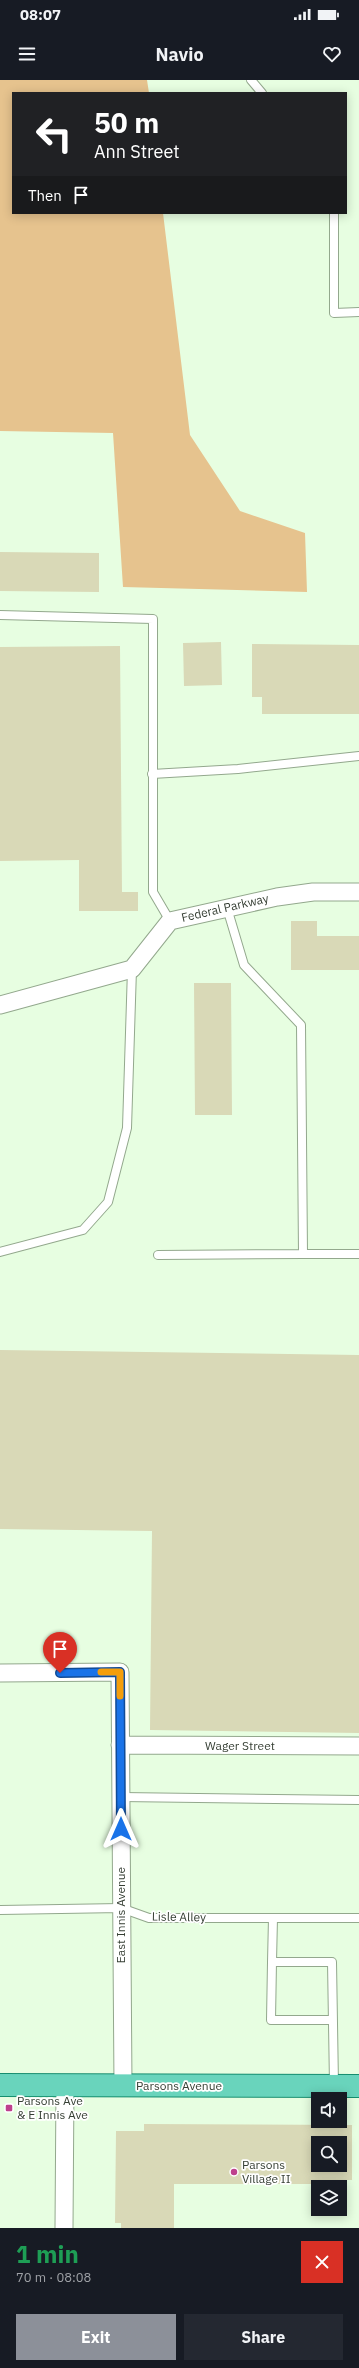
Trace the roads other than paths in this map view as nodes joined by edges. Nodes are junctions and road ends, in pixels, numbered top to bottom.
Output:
1 (251, 80) edge
2 (261, 92) edge
3 (334, 214) edge
4 (359, 312) edge
5 (0, 615) edge
6 (359, 756) edge
7 (152, 774) junction
8 (359, 892) edge
9 (227, 908) junction
10 (170, 921) junction
11 (132, 969) junction
12 (0, 1005) edge
13 (0, 1252) edge
14 (303, 1254) junction
15 (359, 1254) edge
16 (158, 1255) dead end
17 (0, 1673) edge
18 (120, 1745) junction
19 (359, 1746) edge
20 (121, 1797) junction
21 (359, 1800) edge
22 (121, 1908) junction
23 (0, 1910) edge
24 (273, 1918) junction
25 (359, 1918) edge
26 (272, 1962) junction
27 (332, 2020) junction
28 (0, 2085) edge
29 (65, 2085) junction
30 (123, 2086) junction
31 (334, 2086) junction
32 (359, 2086) edge
33 (64, 2228) edge

1 - 2 lane
3 - 4 lane
5 - 7 lane
6 - 7 lane
7 - 10 lane
8 - 9 street, Federal Parkway
9 - 10 street, Federal Parkway
9 - 14 lane
10 - 11 street, Federal Parkway
11 - 12 street
11 - 13 lane
14 - 15 lane
14 - 16 lane
17 - 18 street, East Innis Avenue
18 - 19 street, Wager Street
18 - 20 street, East Innis Avenue
20 - 21 lane
20 - 22 street, East Innis Avenue
22 - 23 lane, Lisle Alley
22 - 24 lane, Lisle Alley
22 - 30 street, East Innis Avenue
24 - 25 lane, Lisle Alley
24 - 26 lane
26 - 27 lane
26 - 27 lane
27 - 31 lane
28 - 29 main road, Parsons Avenue
29 - 30 main road, Parsons Avenue
29 - 33 street
30 - 31 main road, Parsons Avenue
31 - 32 main road, Parsons Avenue

